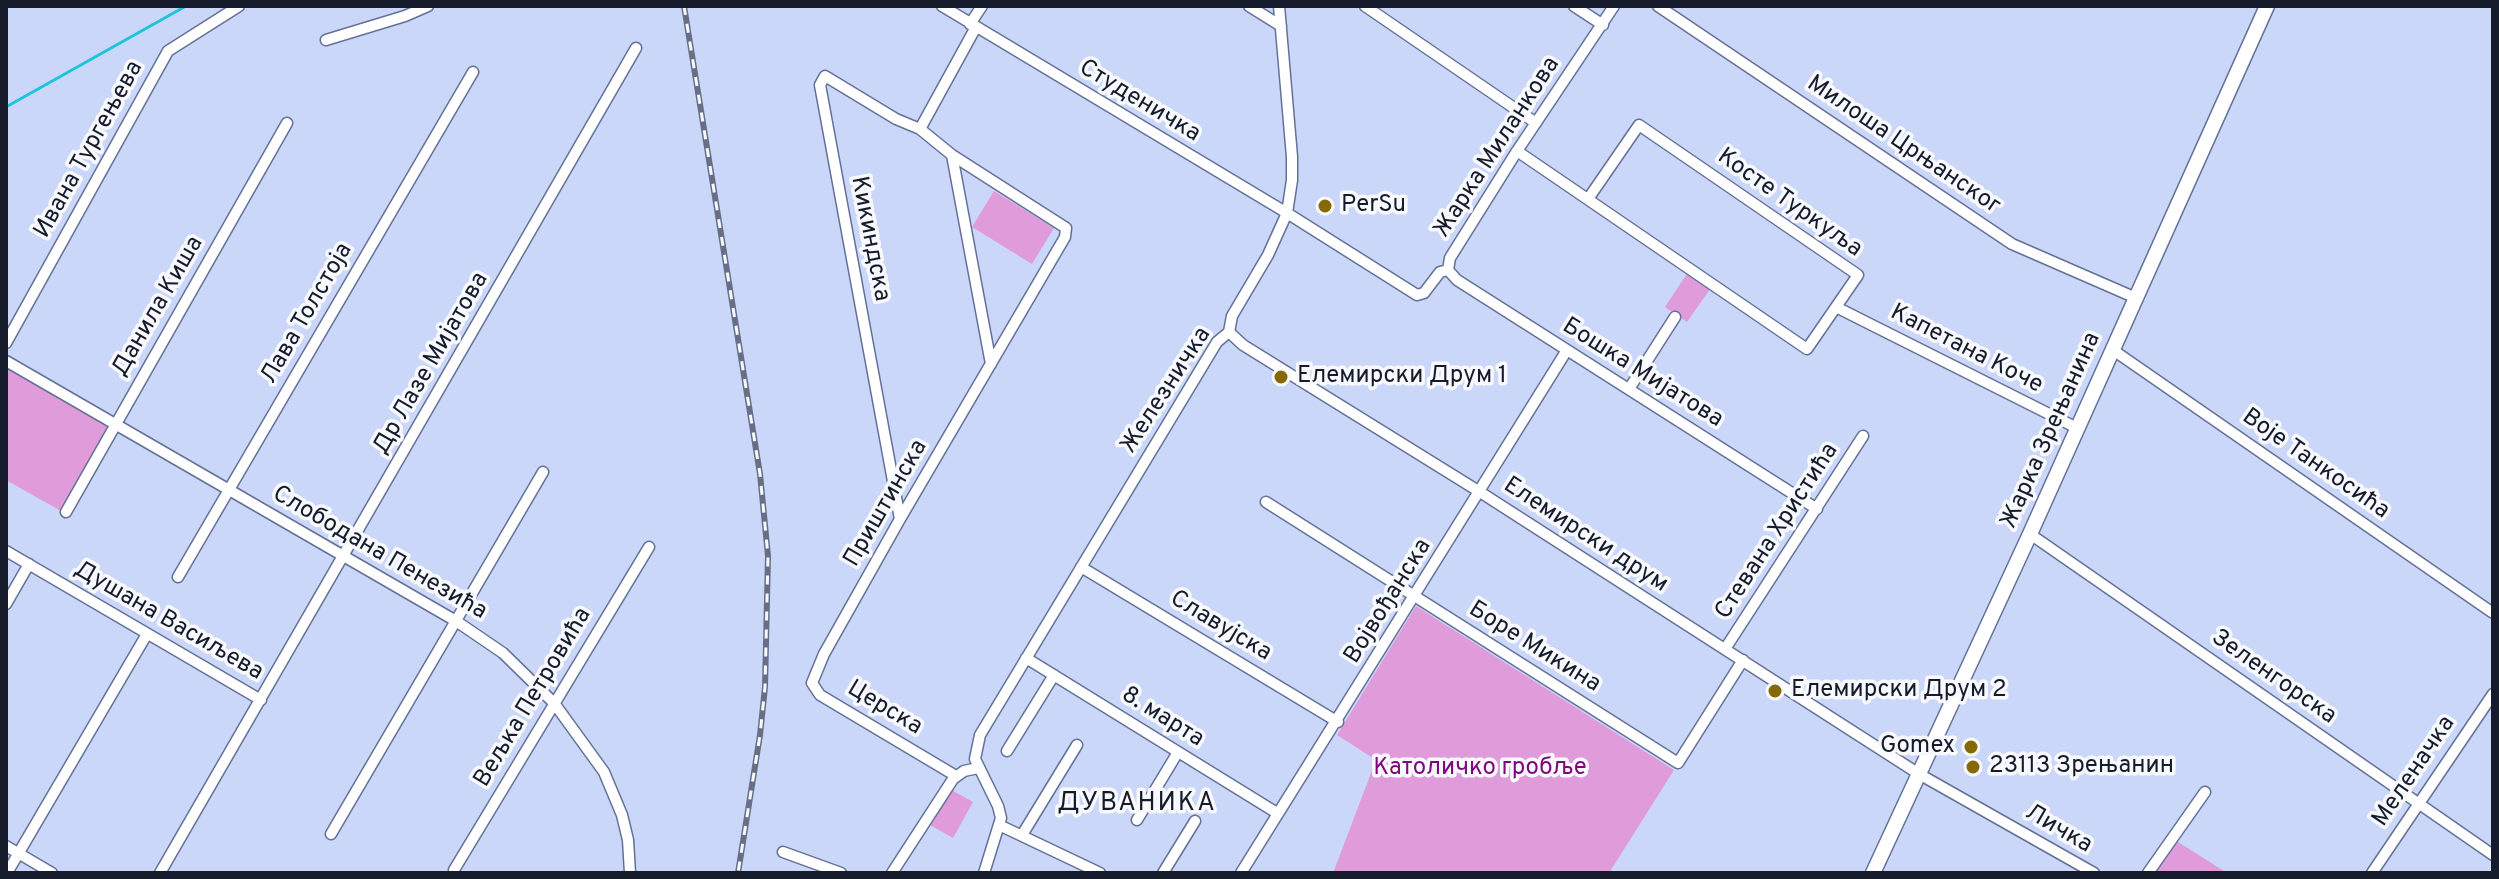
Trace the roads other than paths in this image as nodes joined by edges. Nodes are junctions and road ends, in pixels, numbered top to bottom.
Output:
1 (239, 6) edge
2 (428, 6) edge
3 (942, 6) edge
4 (982, 6) edge
5 (1249, 6) edge
6 (1279, 6) edge
7 (1365, 6) edge
8 (1574, 6) edge
9 (1614, 6) edge
10 (1658, 6) edge
11 (2267, 6) edge
12 (1603, 25) junction
13 (973, 26) junction
14 (1281, 26) junction
15 (326, 40) dead end
16 (636, 48) dead end
17 (473, 72) dead end
18 (287, 123) dead end
19 (1536, 123) junction
20 (920, 129) junction
21 (1517, 151) junction
22 (952, 155) junction
23 (1588, 199) junction
24 (1287, 213) junction
25 (1448, 270) junction
26 (2136, 298) junction
27 (1836, 307) junction
28 (1675, 317) dead end
29 (1229, 332) junction
30 (6, 343) edge
31 (1567, 350) junction
32 (2113, 350) junction
33 (6, 361) edge
34 (991, 364) junction
35 (1629, 389) junction
36 (115, 424) junction
37 (2077, 428) junction
38 (1863, 436) dead end
39 (543, 472) dead end
40 (229, 489) junction
41 (1480, 492) junction
42 (1266, 502) dead end
43 (1817, 509) junction
44 (66, 512) dead end
45 (900, 519) junction
46 (2030, 534) junction
47 (649, 547) dead end
48 (6, 551) edge
49 (344, 557) junction
50 (29, 564) junction
51 (1081, 567) junction
52 (178, 577) dead end
53 (1416, 597) junction
54 (6, 604) edge
55 (2493, 613) edge
56 (456, 621) junction
57 (147, 634) junction
58 (1725, 649) junction
59 (1026, 658) junction
60 (1743, 660) junction
61 (818, 666) joint
62 (1054, 675) junction
63 (2493, 694) edge
64 (261, 700) junction
65 (554, 703) junction
66 (1338, 722) junction
67 (1077, 745) dead end
68 (1007, 751) dead end
69 (1178, 752) junction
70 (978, 768) junction
71 (1919, 774) junction
72 (956, 776) junction
73 (2205, 792) dead end
74 (2418, 803) junction
75 (1277, 813) junction
76 (1137, 820) dead end
77 (1195, 821) dead end
78 (999, 825) junction
79 (331, 834) dead end
80 (1022, 835) junction
81 (6, 846) edge
82 (783, 852) dead end
83 (18, 853) junction
84 (2493, 855) edge
85 (454, 870) dead end
86 (7, 873) edge
87 (52, 873) edge
88 (160, 873) edge
89 (630, 873) edge
90 (841, 873) edge
91 (892, 873) edge
92 (984, 873) edge
93 (1100, 873) edge
94 (1163, 873) edge
95 (1241, 873) edge
96 (1873, 873) edge
97 (2094, 873) edge
98 (2148, 873) edge
99 (2372, 873) edge

1 - 30 street, Ивана Тургењева
2 - 15 street
3 - 13 street, Студеничка
4 - 13 street
5 - 14 street
6 - 14 street, Железничка
7 - 19 street
8 - 12 street
9 - 12 street, Жарка Миланкова
10 - 26 street, Милоша Црњанског
11 - 26 main road, Жарка Зрењанина
12 - 19 street, Жарка Миланкова
13 - 20 street
13 - 24 street, Студеничка
14 - 24 street, Железничка
16 - 49 street, Др Лазе Мијатова
17 - 40 street, Лава Толстоја
18 - 36 street, Данила Киша
19 - 21 street, Жарка Миланкова
20 - 22 street, Приштинска
20 - 45 street, Кикиндска
21 - 23 street, Косте Туркуља
21 - 25 street, Жарка Миланкова
22 - 34 street
22 - 34 street, Приштинска
23 - 27 street, Косте Туркуља
23 - 27 street, Косте Туркуља
24 - 25 street, Жарка Миланкова
24 - 29 street, Железничка
25 - 31 street, Бошка Мијатова
26 - 32 main road, Жарка Зрењанина
27 - 37 street, Капетана Коче
28 - 35 street
29 - 41 street, Елемирски друм
29 - 51 street, Железничка
31 - 35 street, Бошка Мијатова
31 - 41 street, Војвођанска
32 - 37 main road, Жарка Зрењанина
32 - 55 street, Воје Танкосића
33 - 36 street, Слободана Пенезића
34 - 45 street, Приштинска
35 - 43 street, Бошка Мијатова
36 - 40 street, Слободана Пенезића
36 - 44 street, Данила Киша
37 - 46 main road, Жарка Зрењанина
38 - 43 street, Стевана Христића
39 - 56 street
40 - 49 street, Слободана Пенезића
40 - 52 street, Лава Толстоја
41 - 53 street, Војвођанска
41 - 58 street, Елемирски друм
42 - 53 street, Боре Микина
43 - 58 street, Стевана Христића
45 - 61 street, Приштинска
46 - 71 main road, Жарка Зрењанина
46 - 74 street, Зеленгорска
47 - 65 street, Вељка Петровића
48 - 50 street, Душана Васиљева
49 - 56 street, Слободана Пенезића
49 - 64 street, Др Лазе Мијатова
50 - 54 street
50 - 57 street, Душана Васиљева
51 - 59 street, Железничка
51 - 66 street, Славујска
53 - 60 street, Боре Микина
53 - 66 street, Војвођанска
56 - 65 street, Слободана Пенезића
56 - 79 street
57 - 64 street, Душана Васиљева
57 - 83 street
58 - 60 street, Елемирски друм
59 - 62 street, 8. марта
59 - 70 street, Железничка
60 - 71 street, Елемирски друм
61 - 72 street, Церска
62 - 68 street
62 - 69 street, 8. марта
63 - 74 street, Меленачка
64 - 88 street, Душана Васиљева
65 - 85 street, Вељка Петровића
65 - 89 street, Слободана Пенезића
66 - 75 street, Војвођанска
67 - 80 street
69 - 75 street, 8. марта
69 - 76 street
70 - 72 street
70 - 78 street
71 - 96 main road, Жарка Зрењанина
71 - 97 street, Личка
72 - 91 street
73 - 98 street
74 - 84 street, Зеленгорска
74 - 99 street, Меленачка
75 - 95 street, Војвођанска
77 - 94 street
78 - 80 street
78 - 92 street
80 - 93 street
81 - 83 street
82 - 90 street
83 - 86 street
83 - 87 street

